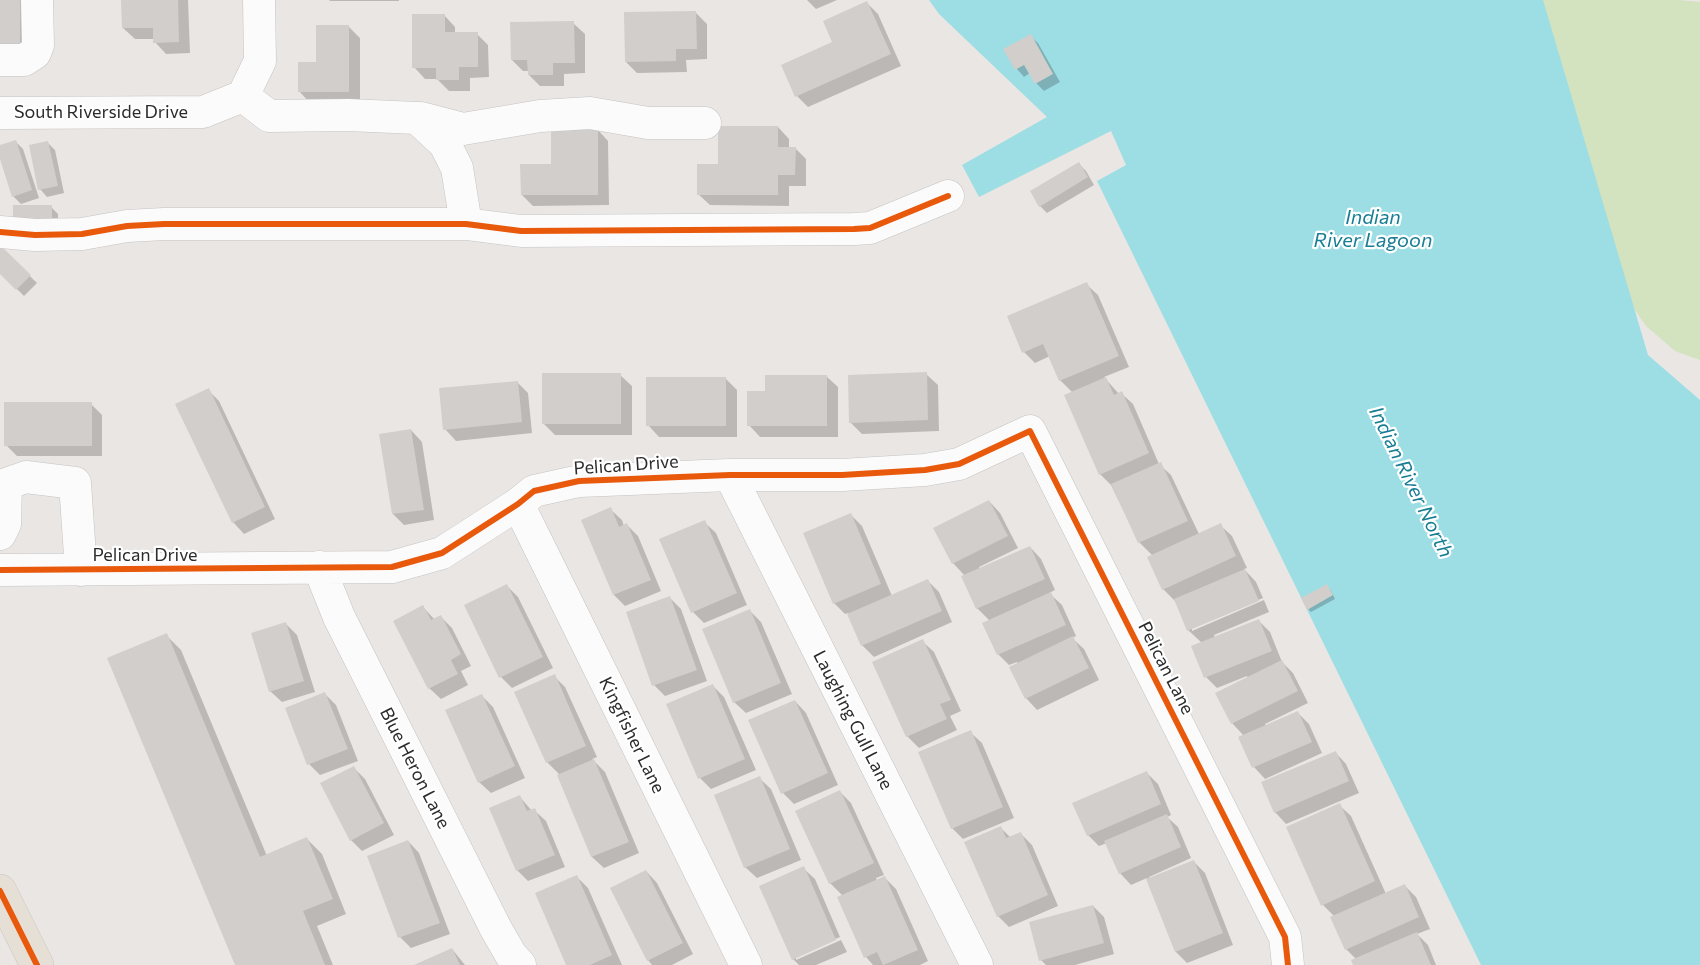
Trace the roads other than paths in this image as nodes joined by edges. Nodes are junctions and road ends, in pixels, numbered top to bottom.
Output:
1 (37, 0) edge
2 (259, 0) edge
3 (0, 60) edge
4 (243, 96) junction
5 (0, 112) edge
6 (417, 117) junction
7 (705, 123) dead end
8 (948, 196) dead end
9 (466, 224) junction
10 (0, 232) edge
11 (984, 453) joint
12 (730, 475) junction
13 (518, 504) junction
14 (0, 534) edge
15 (319, 567) junction
16 (0, 570) edge
17 (81, 570) junction
18 (0, 891) edge
19 (37, 965) edge
20 (520, 965) edge
21 (746, 965) edge
22 (977, 965) edge
23 (1288, 965) edge

1 - 3 street
2 - 4 street
4 - 5 street, South Riverside Drive
4 - 6 street
6 - 7 street
6 - 9 street
8 - 9 street
9 - 10 street
11 - 12 street, Pelican Drive
11 - 23 street, Pelican Lane
12 - 13 street, Pelican Drive
12 - 22 street, Laughing Gull Lane
13 - 15 street, Pelican Drive
13 - 21 street, Kingfisher Lane
14 - 17 street
15 - 17 street, Pelican Drive
15 - 20 street, Blue Heron Lane
16 - 17 street, Pelican Drive
18 - 19 main road

